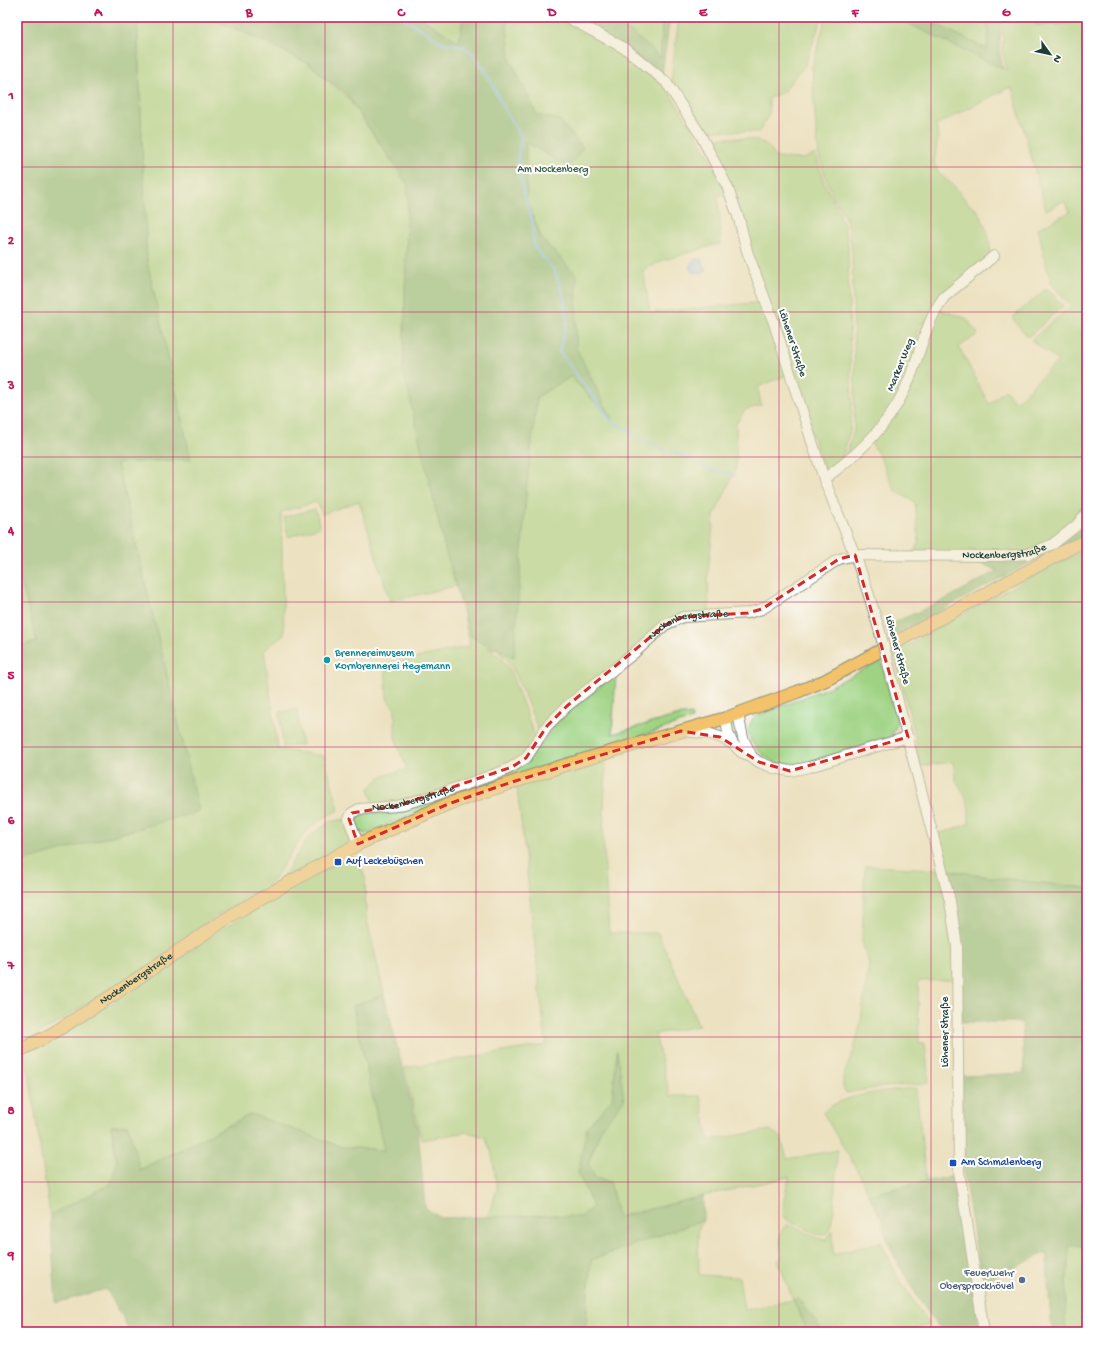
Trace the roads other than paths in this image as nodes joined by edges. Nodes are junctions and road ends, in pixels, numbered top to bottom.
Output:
1 (567, 17) edge
2 (994, 256) dead end
3 (824, 479) junction
4 (1087, 512) edge
5 (1087, 541) edge
6 (855, 555) junction
7 (738, 714) junction
8 (726, 718) junction
9 (681, 731) junction
10 (908, 737) junction
11 (733, 744) junction
12 (752, 757) junction
13 (358, 844) junction
14 (17, 1052) edge
15 (984, 1332) edge

1 - 3 street, Löhener Straße
2 - 3 street, Marker Weg
3 - 6 street, Löhener Straße
4 - 6 street, Nockenbergstraße
5 - 7 main road, Nockenbergstraße
6 - 10 street, Löhener Straße, bridge
6 - 13 street, Nockenbergstraße
7 - 8 main road, Nockenbergstraße
7 - 12 street
8 - 9 main road, Nockenbergstraße
8 - 11 street
9 - 11 street
9 - 13 main road, Nockenbergstraße
10 - 12 street
10 - 15 street, Löhener Straße
11 - 12 street
13 - 14 main road, Nockenbergstraße

